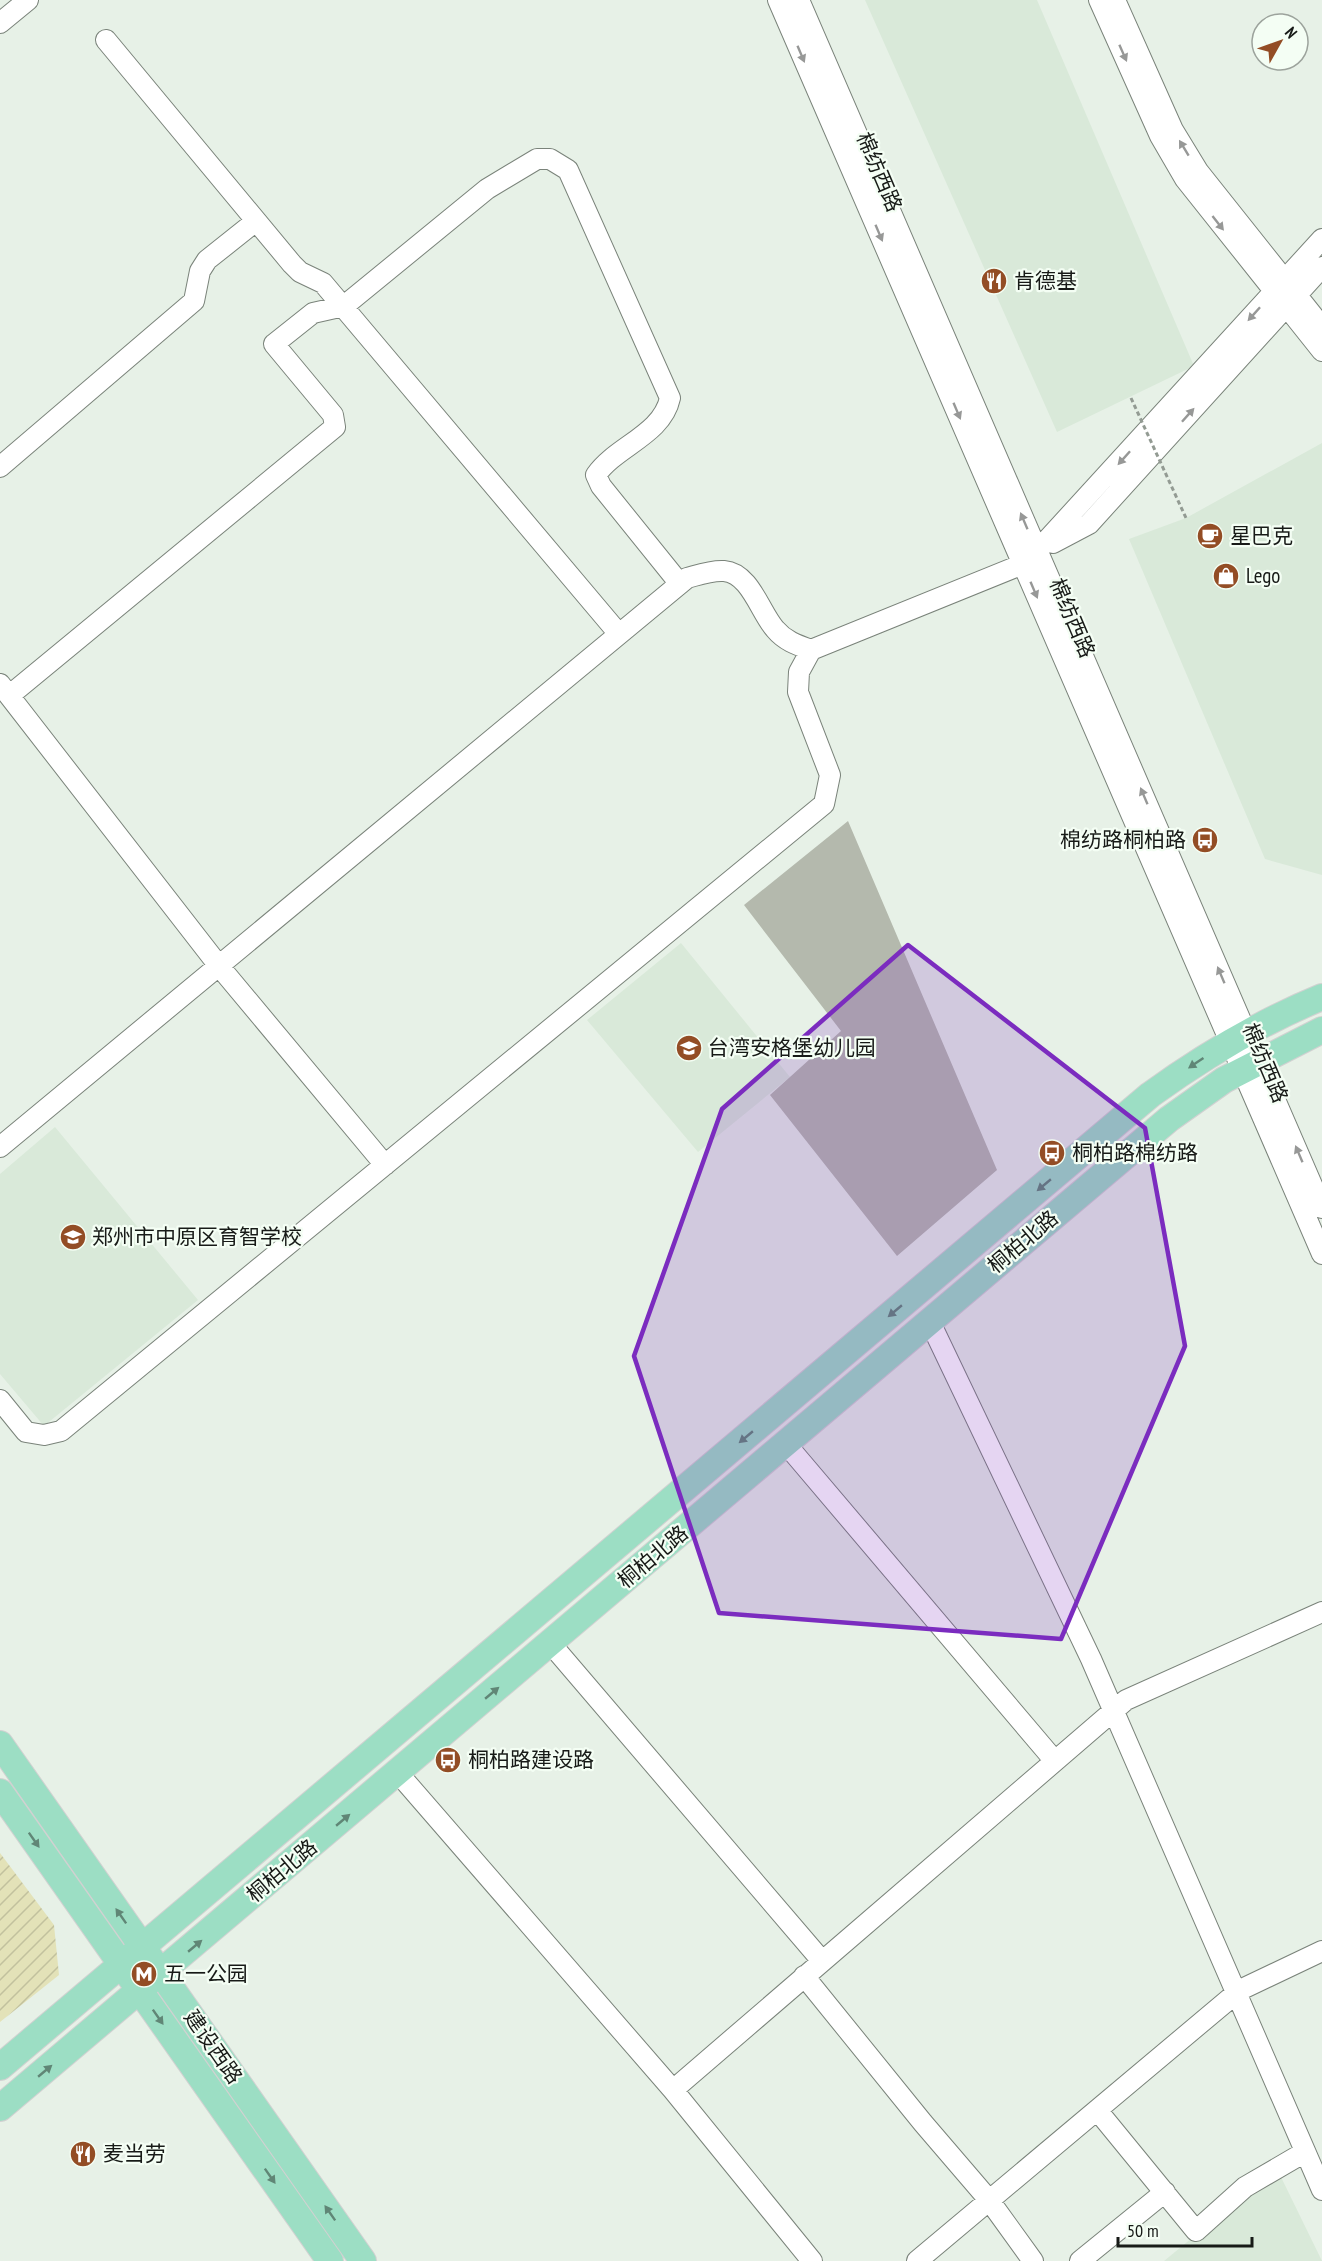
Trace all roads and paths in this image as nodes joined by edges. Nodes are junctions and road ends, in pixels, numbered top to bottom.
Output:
1 (27, 0) edge
2 (778, 0) edge
3 (799, 0) edge
4 (1099, 0) edge
5 (1115, 0) edge
6 (0, 23) edge
7 (106, 40) dead end
8 (256, 221) junction
9 (1322, 239) edge
10 (1322, 267) edge
11 (1285, 294) junction
12 (344, 306) junction
13 (1322, 327) edge
14 (1322, 351) edge
15 (1131, 398) dead end
16 (0, 468) edge
17 (1186, 518) dead end
18 (1030, 557) junction
19 (680, 584) junction
20 (619, 634) junction
21 (811, 650) junction
22 (5, 689) edge
23 (219, 966) junction
24 (1322, 997) edge
25 (1322, 1030) edge
26 (1238, 1038) junction
27 (1251, 1066) junction
28 (0, 1148) edge
29 (385, 1165) junction
30 (1322, 1208) edge
31 (1322, 1254) edge
32 (930, 1322) junction
33 (0, 1400) edge
34 (786, 1444) junction
35 (1322, 1612) edge
36 (550, 1644) junction
37 (1113, 1710) junction
38 (0, 1744) edge
39 (1054, 1761) junction
40 (398, 1773) junction
41 (0, 1792) edge
42 (143, 1948) junction
43 (1322, 1951) edge
44 (822, 1961) junction
45 (122, 1965) junction
46 (161, 1974) junction
47 (804, 1976) junction
48 (140, 1992) junction
49 (1236, 1994) junction
50 (0, 2067) edge
51 (673, 2090) junction
52 (0, 2108) edge
53 (1097, 2110) junction
54 (1305, 2152) junction
55 (1322, 2190) edge
56 (1165, 2192) junction
57 (989, 2200) junction
58 (330, 2261) edge
59 (363, 2261) edge
60 (812, 2261) edge
61 (917, 2261) edge
62 (1033, 2261) edge
63 (1080, 2261) edge

1 - 6 street
2 -> 18 street, 棉纺西路
18 -> 3 street, 棉纺西路
4 -> 11 street
11 -> 5 street
7 - 8 street
8 - 12 street
8 - 16 street
9 - 11 street
10 - 11 street
11 - 13 street
11 - 14 street
11 - 18 street
12 - 19 street
12 - 20 street
12 - 22 street
15 - 17 path, bridge
18 - 21 street
18 - 26 street, 棉纺西路
19 - 20 street
19 - 21 street
20 - 23 street
21 - 29 street
22 - 23 street
23 - 28 street
23 - 29 street
24 - 26 main road, 桐柏北路
25 - 27 main road, 桐柏北路
26 - 27 street, 棉纺西路
26 -> 42 main road, 桐柏北路
30 -> 27 street, 棉纺西路
27 - 31 street, 棉纺西路
27 - 32 main road, 桐柏北路
29 - 33 street
32 - 34 main road, 桐柏北路
32 - 37 street
34 - 36 main road, 桐柏北路
34 - 39 street
35 - 37 street
40 -> 36 main road, 桐柏北路
36 - 44 street
37 - 39 street
37 - 49 street
42 -> 38 main road, 建设西路
39 - 44 street
46 -> 40 main road, 桐柏北路
40 - 51 street
41 -> 45 main road, 建设西路
42 - 45 main road, 桐柏北路
42 - 46 main road, 建设西路
43 - 49 street
44 - 47 street
45 - 48 main road, 建设西路
45 - 50 main road, 桐柏北路
46 - 48 main road, 桐柏北路
59 -> 46 main road, 建设西路
47 - 51 street
47 - 57 street
52 -> 48 main road, 桐柏北路
48 -> 58 main road, 建设西路
49 - 53 street
49 - 54 street
51 - 60 street
53 - 56 street
53 - 57 street
54 - 55 street
54 - 56 street
56 - 63 street
57 - 61 street
57 - 62 street

